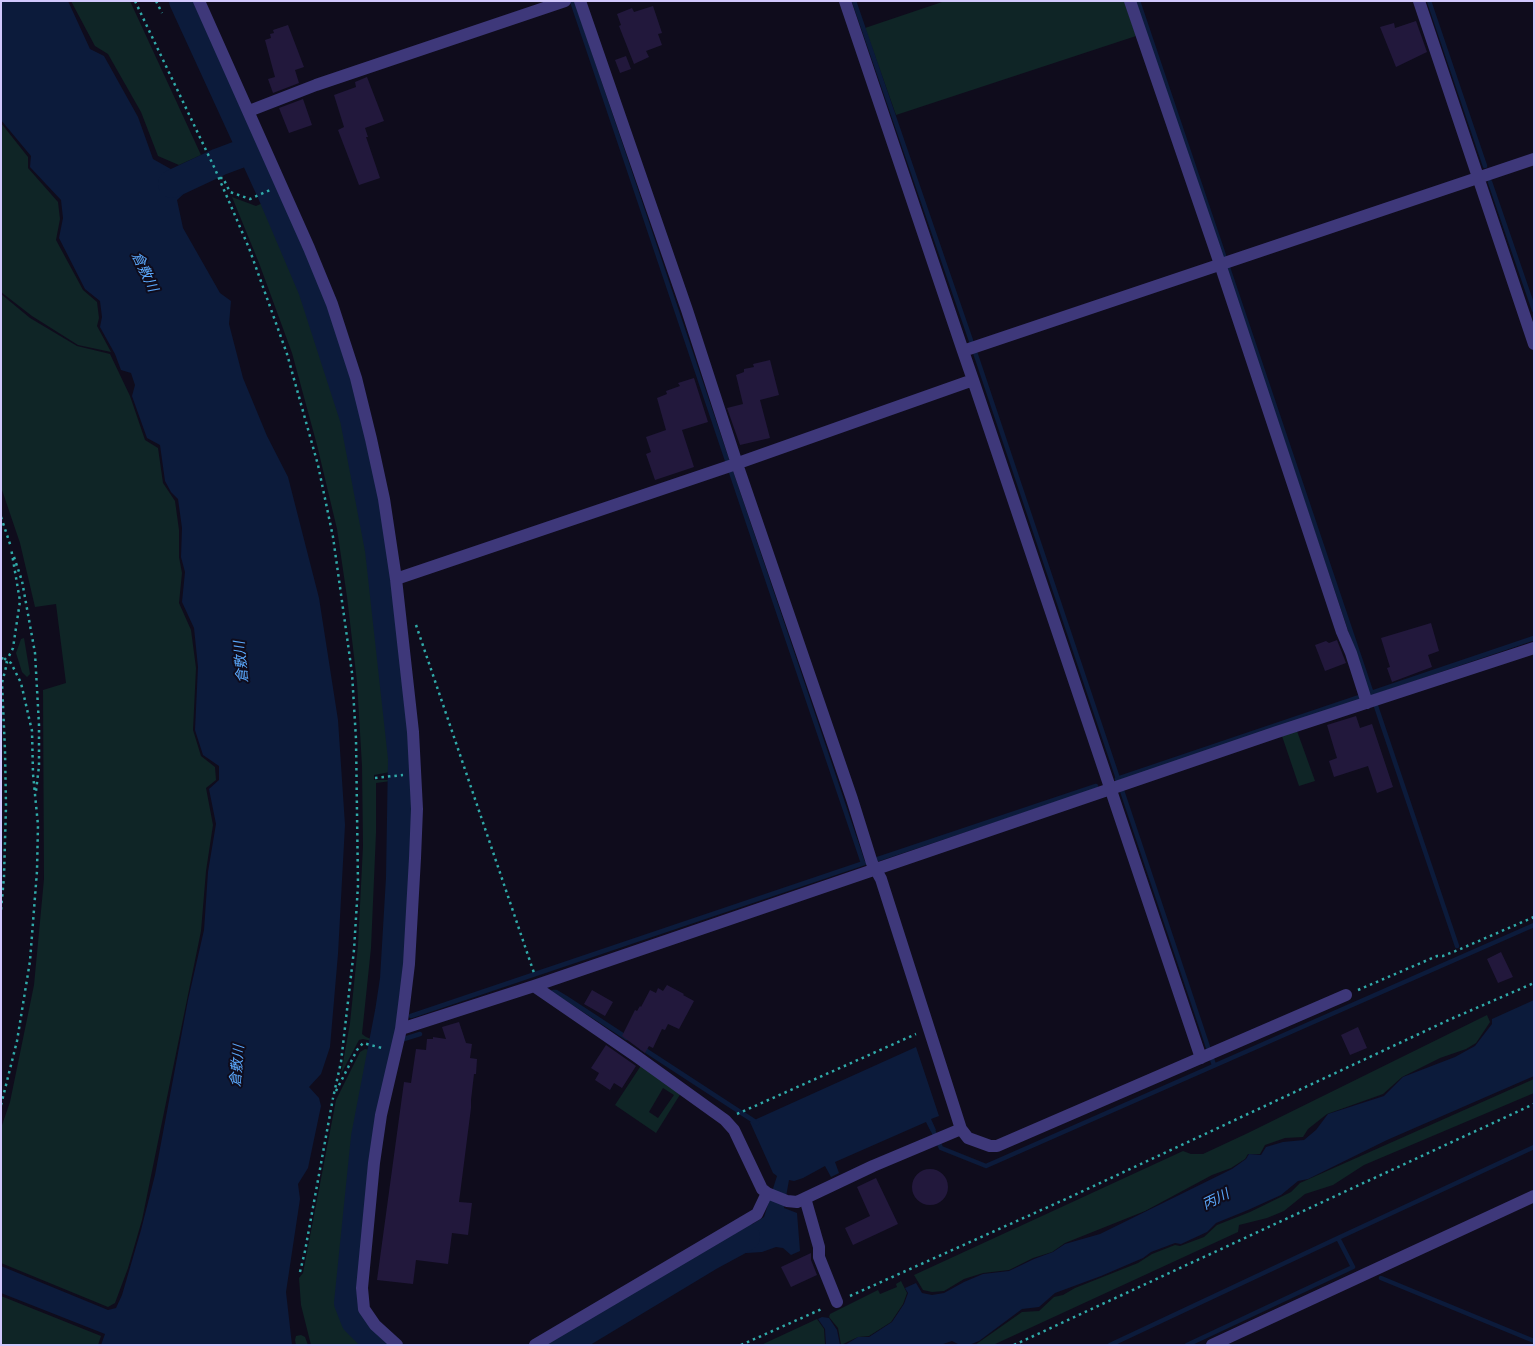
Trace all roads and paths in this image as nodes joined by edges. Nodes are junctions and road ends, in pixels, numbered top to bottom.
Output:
1 (135, 1) edge
2 (156, 1) edge
3 (199, 1) edge
4 (565, 1) edge
5 (580, 1) edge
6 (845, 1) edge
7 (1130, 1) edge
8 (1419, 1) edge
9 (162, 13) dead end
10 (249, 111) junction
11 (1534, 159) edge
12 (1478, 177) junction
13 (220, 178) junction
14 (260, 194) dead end
15 (1225, 263) junction
16 (1534, 344) edge
17 (969, 348) junction
18 (973, 380) junction
19 (732, 466) junction
20 (1, 517) edge
21 (11, 548) junction
22 (396, 579) junction
23 (414, 617) dead end
24 (1534, 648) edge
25 (3, 658) edge
26 (1369, 699) junction
27 (392, 776) dead end
28 (374, 778) dead end
29 (1117, 787) junction
30 (36, 798) junction
31 (876, 869) junction
32 (1, 910) edge
33 (1534, 917) edge
34 (533, 971) dead end
35 (1534, 983) edge
36 (534, 986) junction
37 (1346, 995) joint
38 (929, 1028) junction
39 (401, 1030) junction
40 (376, 1046) dead end
41 (1207, 1056) junction
42 (333, 1098) junction
43 (1534, 1104) edge
44 (1, 1105) edge
45 (732, 1116) dead end
46 (961, 1129) junction
47 (769, 1194) junction
48 (1534, 1196) edge
49 (805, 1198) junction
50 (300, 1272) dead end
51 (837, 1302) junction
52 (397, 1345) edge
53 (535, 1345) edge
54 (741, 1345) edge
55 (1014, 1345) edge
56 (1212, 1345) edge

1 - 13 path
2 - 9 path
3 - 10 street
4 - 10 street
5 - 19 street
6 - 17 street
7 - 15 street
8 - 12 street
10 - 22 street
11 - 12 street
12 - 15 street
12 - 16 street
13 - 14 path
13 - 42 path
15 - 17 street
15 - 26 street
17 - 18 street
18 - 19 street
18 - 29 street
19 - 22 street
19 - 31 street
20 - 21 path
21 - 25 path
21 - 30 path
22 - 39 street
23 - 34 path
24 - 26 street
25 - 30 path
25 - 32 path
26 - 29 street
27 - 28 path
29 - 31 street
29 - 41 street
30 - 44 path
31 - 36 street
31 - 38 street
33 - 37 path
35 - 51 path
36 - 39 street
36 - 47 street
37 - 41 street
38 - 45 path
38 - 46 street
39 - 52 street
40 - 42 path
41 - 46 street
42 - 50 path
43 - 55 path
46 - 49 street
47 - 49 street
47 - 53 street
48 - 56 street
49 - 51 street
51 - 54 path

